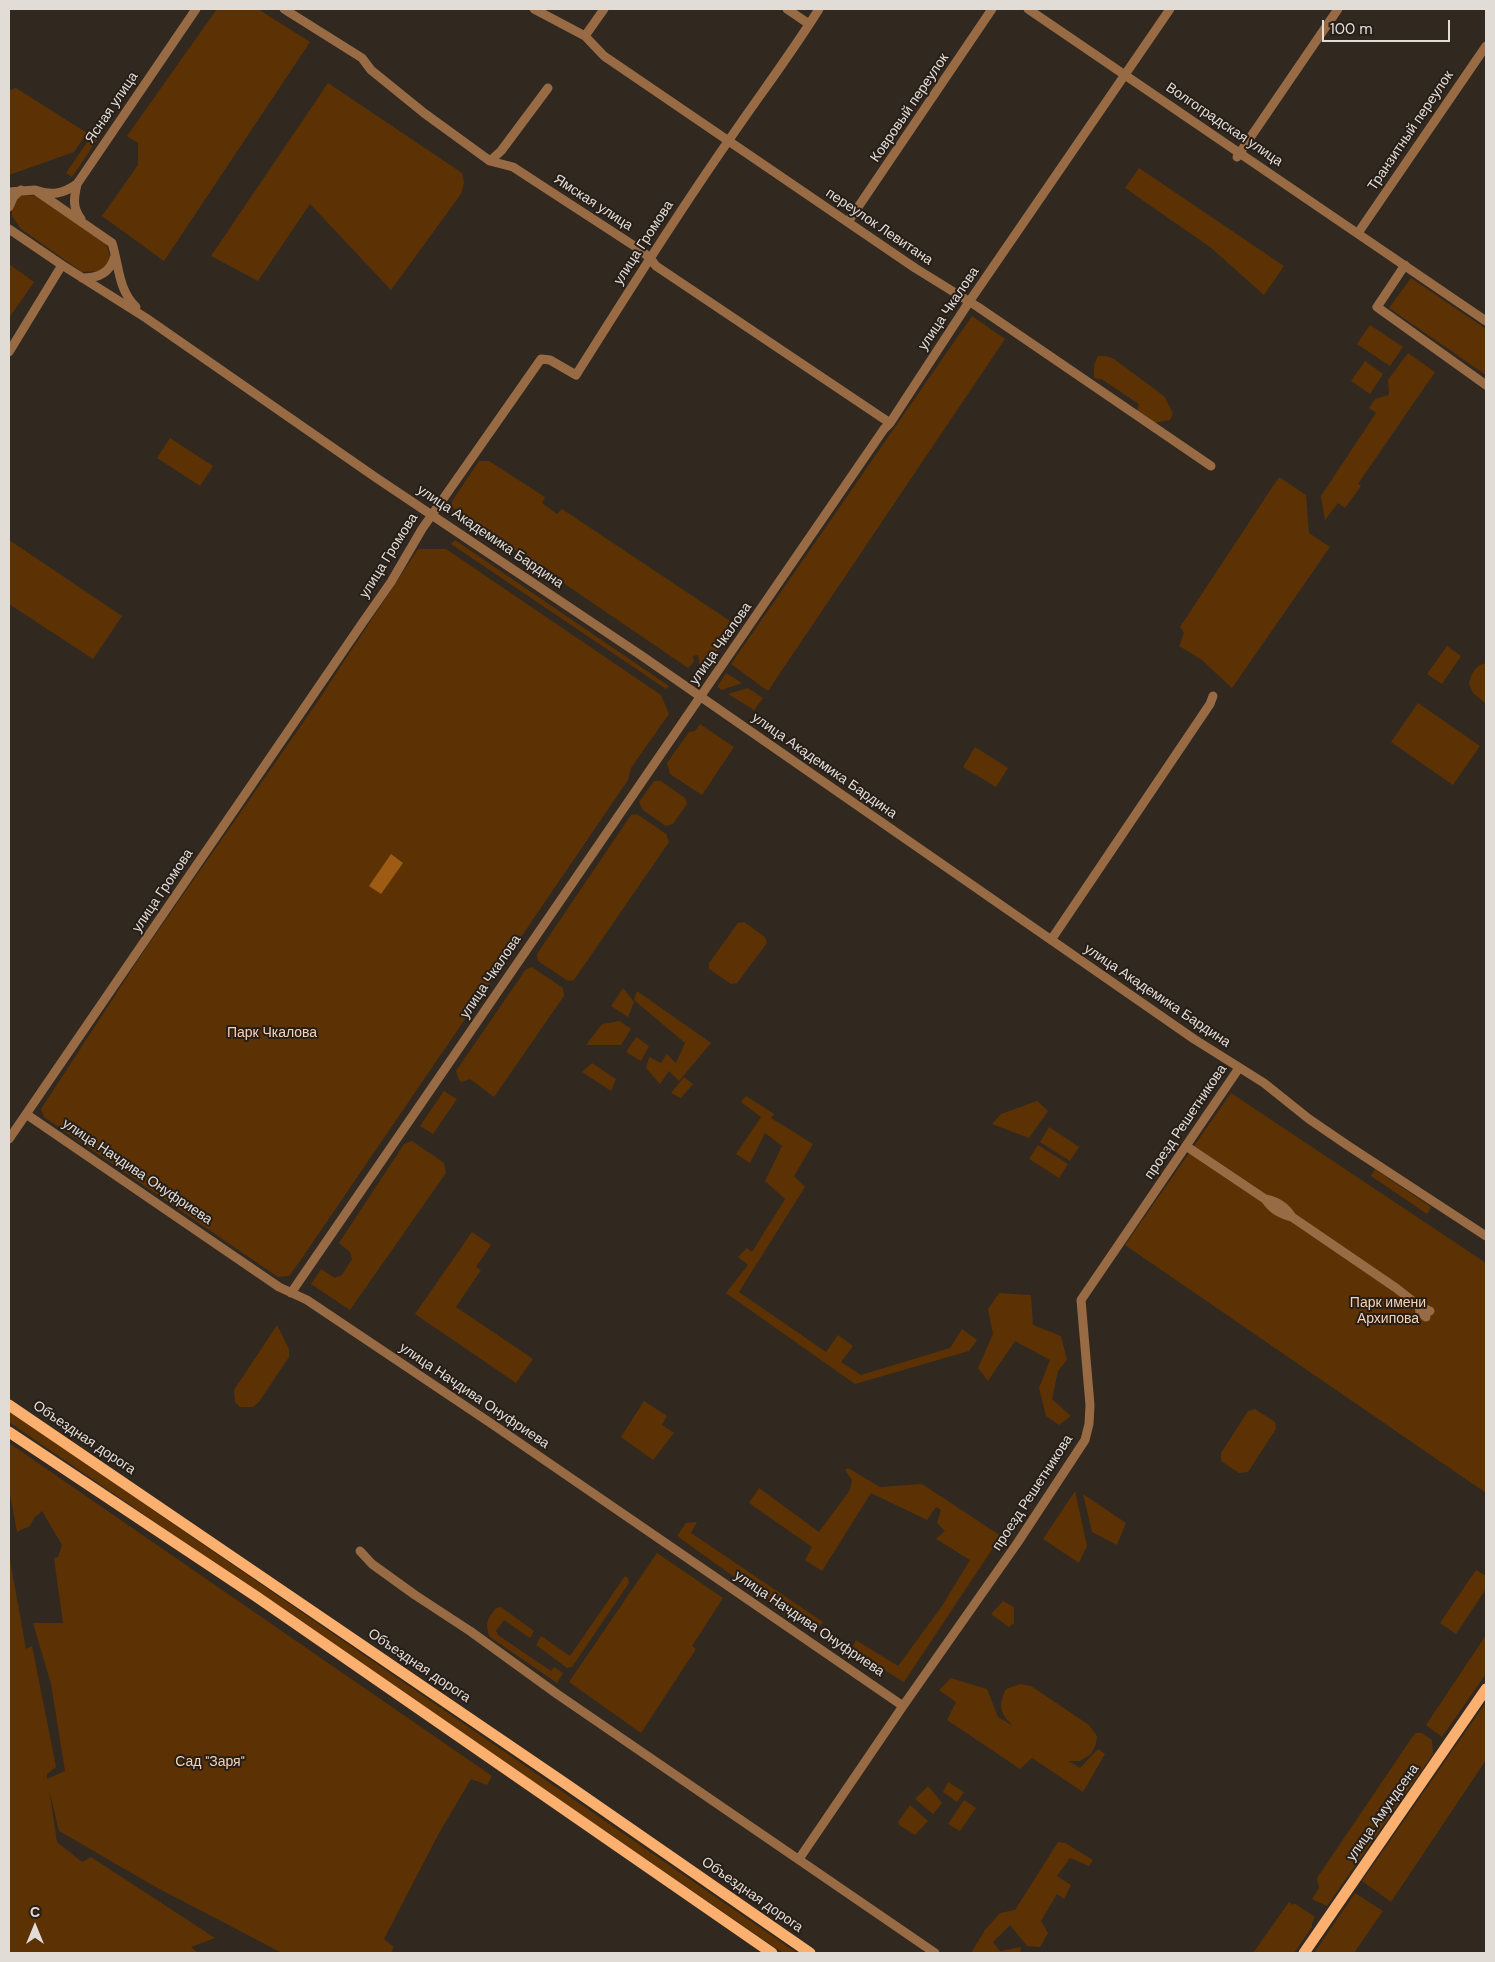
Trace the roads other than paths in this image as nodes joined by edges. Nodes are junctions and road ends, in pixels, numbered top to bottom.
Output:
1 (196, 9) edge
2 (284, 9) edge
3 (534, 9) edge
4 (604, 9) edge
5 (787, 9) edge
6 (819, 9) edge
7 (992, 9) edge
8 (1028, 9) edge
9 (1170, 9) edge
10 (1338, 9) edge
11 (809, 24) junction
12 (586, 36) junction
13 (1486, 46) edge
14 (1126, 76) junction
15 (548, 88) dead end
16 (728, 141) junction
17 (1239, 155) junction
18 (490, 161) junction
19 (77, 184) junction
20 (21, 190) junction
21 (35, 190) junction
22 (9, 192) edge
23 (9, 207) edge
24 (9, 220) edge
25 (848, 222) junction
26 (85, 224) junction
27 (9, 229) edge
28 (1358, 233) junction
29 (17, 234) junction
30 (115, 256) junction
31 (650, 258) junction
32 (62, 265) junction
33 (1405, 265) junction
34 (82, 278) junction
35 (969, 302) junction
36 (146, 318) junction
37 (1486, 321) edge
38 (9, 352) edge
39 (1486, 385) edge
40 (890, 423) junction
41 (1211, 466) dead end
42 (432, 514) junction
43 (1213, 696) dead end
44 (700, 697) junction
45 (1051, 940) junction
46 (1239, 1068) junction
47 (26, 1114) junction
48 (9, 1139) edge
49 (1186, 1146) junction
50 (1486, 1236) edge
51 (292, 1293) junction
52 (1428, 1314) dead end
53 (9, 1405) edge
54 (9, 1432) edge
55 (360, 1551) dead end
56 (1486, 1689) edge
57 (903, 1706) junction
58 (799, 1859) junction
59 (772, 1953) edge
60 (810, 1953) edge
61 (935, 1953) edge
62 (1304, 1953) edge

1 - 19 street, Ясная улица
2 - 18 street, Ямская улица
3 - 12 street, переулок Левитана
4 - 12 street
5 - 11 street
6 - 11 street, улица Громова
7 - 25 street, Ковровый переулок
8 - 14 street, Волгоградская улица
9 - 14 street, улица Чкалова
10 - 17 street
11 - 16 street, улица Громова
12 - 16 street, переулок Левитана
13 - 28 street, Транзитный переулок
14 - 17 street, Волгоградская улица
14 - 35 street, улица Чкалова
15 - 18 street
16 - 25 street, переулок Левитана
16 - 31 street, улица Громова
17 - 28 street, Волгоградская улица
18 - 31 street, Ямская улица
19 - 21 street
19 - 26 street
20 - 21 street
20 - 22 street
20 - 23 street
21 - 26 street, улица Академика Бардина
24 - 29 street, улица Академика Бардина
25 - 35 street, переулок Левитана
26 - 30 street, улица Академика Бардина
27 - 29 street, улица Академика Бардина
28 - 33 street, Волгоградская улица
29 - 32 street, улица Академика Бардина
30 - 34 street
30 - 36 street, улица Академика Бардина
31 - 40 street, Ямская улица
31 - 42 street, улица Громова
32 - 34 street, улица Академика Бардина
32 - 38 street
33 - 37 street, Волгоградская улица
33 - 39 street
34 - 36 street, улица Академика Бардина
35 - 40 street, улица Чкалова
35 - 41 street, переулок Левитана
36 - 42 street, улица Академика Бардина
40 - 44 street, улица Чкалова
42 - 44 street, улица Академика Бардина
42 - 47 street, улица Громова
43 - 45 street
44 - 45 street, улица Академика Бардина
44 - 51 street, улица Чкалова
45 - 46 street, улица Академика Бардина
46 - 49 street, проезд Решетникова
46 - 50 street, улица Академика Бардина
47 - 48 street, улица Громова
47 - 51 street, улица Начдива Онуфриева
49 - 52 street
49 - 57 street, проезд Решетникова
51 - 57 street, улица Начдива Онуфриева
53 - 60 main road, Объездная дорога
54 - 59 main road
55 - 58 street
56 - 62 main road, улица Амундсена
57 - 58 street, проезд Решетникова
58 - 61 street

